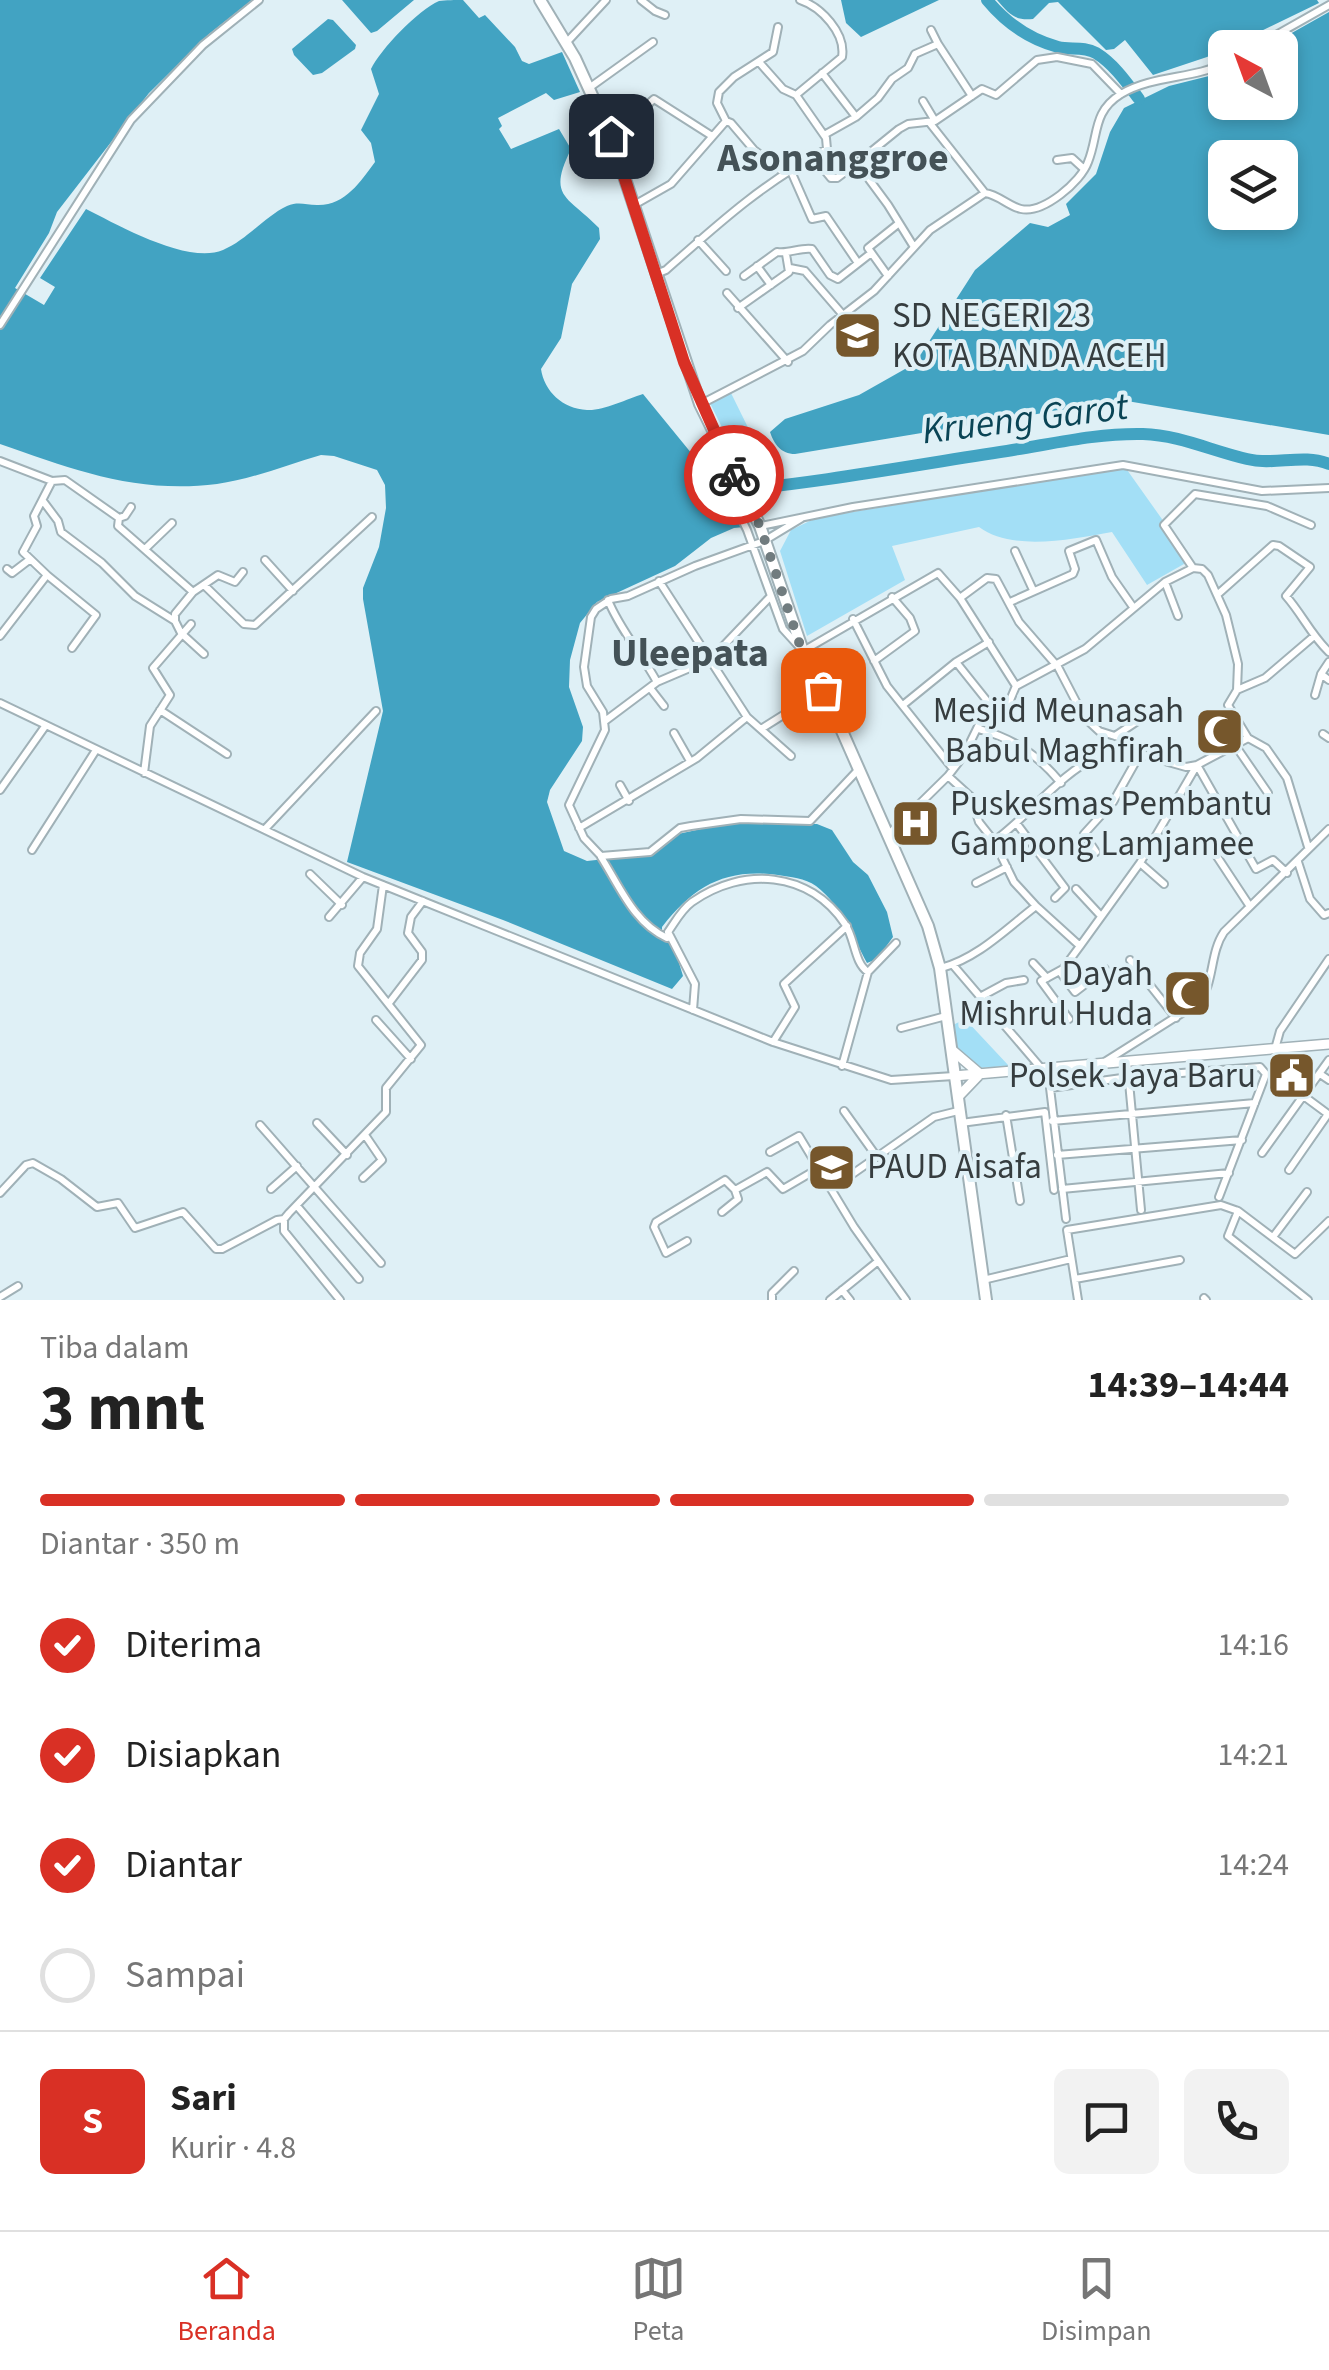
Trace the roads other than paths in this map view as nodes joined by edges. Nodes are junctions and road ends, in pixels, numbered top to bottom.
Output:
1 (259, 0) edge
2 (540, 0) edge
3 (606, 0) edge
4 (641, 0) edge
5 (800, 0) edge
6 (1329, 5) edge
7 (665, 14) dead end
8 (778, 27) dead end
9 (932, 30) dead end
10 (1285, 30) edge
11 (567, 42) junction
12 (652, 42) dead end
13 (938, 44) junction
14 (759, 62) junction
15 (1208, 71) edge
16 (822, 73) junction
17 (589, 88) junction
18 (1124, 93) junction
19 (796, 95) junction
20 (972, 96) junction
21 (923, 102) dead end
22 (856, 117) junction
23 (726, 122) junction
24 (932, 122) junction
25 (824, 135) junction
26 (611, 136) junction
27 (712, 136) junction
28 (813, 156) junction
29 (1056, 160) dead end
30 (856, 163) junction
31 (787, 170) junction
32 (1084, 170) junction
33 (986, 193) junction
34 (634, 205) junction
35 (898, 224) junction
36 (698, 240) junction
37 (914, 247) junction
38 (786, 254) junction
39 (870, 254) junction
40 (858, 263) junction
41 (719, 264) junction
42 (758, 266) junction
43 (790, 268) junction
44 (726, 271) dead end
45 (710, 272) dead end
46 (655, 274) junction
47 (744, 276) dead end
48 (888, 276) junction
49 (771, 285) junction
50 (727, 293) dead end
51 (738, 308) junction
52 (843, 314) junction
53 (0, 325) edge
54 (788, 362) junction
55 (700, 404) junction
56 (0, 461) edge
57 (728, 476) junction
58 (52, 481) junction
59 (1329, 488) edge
60 (42, 501) junction
61 (130, 507) dead end
62 (372, 517) dead end
63 (118, 518) junction
64 (802, 518) junction
65 (172, 523) dead end
66 (759, 524) junction
67 (1310, 525) dead end
68 (764, 541) junction
69 (751, 543) junction
70 (145, 549) junction
71 (1015, 551) dead end
72 (30, 559) junction
73 (265, 560) dead end
74 (1193, 568) junction
75 (7, 569) dead end
76 (243, 572) dead end
77 (47, 575) junction
78 (658, 582) junction
79 (1164, 582) junction
80 (205, 586) junction
81 (1034, 590) junction
82 (193, 592) junction
83 (293, 592) junction
84 (1217, 594) junction
85 (892, 597) junction
86 (770, 598) junction
87 (960, 598) junction
88 (608, 600) junction
89 (1010, 602) junction
90 (1133, 607) junction
91 (1178, 616) dead end
92 (854, 619) junction
93 (175, 621) junction
94 (191, 624) dead end
95 (181, 634) junction
96 (0, 636) edge
97 (1313, 637) junction
98 (989, 642) junction
99 (72, 648) dead end
100 (802, 651) junction
101 (1329, 652) edge
102 (204, 654) dead end
103 (711, 660) junction
104 (874, 661) junction
105 (956, 662) junction
106 (1329, 662) edge
107 (1058, 667) junction
108 (1325, 677) edge
109 (654, 685) junction
110 (1016, 686) junction
111 (823, 690) junction
112 (1237, 690) junction
113 (1315, 695) dead end
114 (0, 703) edge
115 (903, 705) junction
116 (664, 706) dead end
117 (992, 707) junction
118 (160, 710) junction
119 (376, 711) dead end
120 (1145, 716) dead end
121 (748, 717) junction
122 (605, 720) junction
123 (46, 725) junction
124 (978, 728) junction
125 (761, 729) junction
126 (674, 733) dead end
127 (1115, 736) junction
128 (1248, 738) junction
129 (1235, 745) junction
130 (1131, 748) junction
131 (96, 750) junction
132 (228, 754) dead end
133 (1140, 754) junction
134 (790, 756) dead end
135 (690, 762) junction
136 (1197, 765) junction
137 (858, 770) junction
138 (950, 772) junction
139 (144, 773) junction
140 (1061, 782) junction
141 (620, 785) dead end
142 (0, 790) edge
143 (1268, 793) dead end
144 (629, 800) junction
145 (1017, 824) junction
146 (579, 828) junction
147 (265, 829) junction
148 (1329, 829) edge
149 (886, 835) junction
150 (994, 841) junction
151 (1308, 847) junction
152 (32, 850) dead end
153 (1096, 852) dead end
154 (1216, 855) dead end
155 (601, 857) junction
156 (1140, 862) junction
157 (1298, 862) junction
158 (1007, 867) junction
159 (1287, 873) junction
160 (310, 874) dead end
161 (363, 877) junction
162 (976, 883) dead end
163 (1164, 884) dead end
164 (383, 885) junction
165 (1076, 889) dead end
166 (1054, 898) dead end
167 (423, 901) junction
168 (342, 905) junction
169 (1249, 905) junction
170 (1036, 906) junction
171 (1329, 914) edge
172 (1102, 916) junction
173 (330, 917) dead end
174 (847, 926) junction
175 (668, 938) junction
176 (896, 943) dead end
177 (1080, 946) junction
178 (1329, 958) edge
179 (1130, 960) dead end
180 (1033, 963) dead end
181 (953, 965) junction
182 (940, 968) junction
183 (1105, 968) dead end
184 (868, 972) junction
185 (1060, 972) junction
186 (1047, 978) junction
187 (1024, 980) dead end
188 (980, 997) junction
189 (389, 1003) junction
190 (693, 1010) junction
191 (946, 1016) junction
192 (1176, 1018) junction
193 (1069, 1019) dead end
194 (376, 1020) dead end
195 (901, 1028) dead end
196 (773, 1042) junction
197 (1329, 1044) edge
198 (1275, 1049) junction
199 (952, 1050) junction
200 (411, 1059) junction
201 (1329, 1060) edge
202 (1128, 1061) junction
203 (1102, 1064) junction
204 (842, 1066) junction
205 (1041, 1068) junction
206 (980, 1074) junction
207 (1320, 1074) junction
208 (954, 1076) junction
209 (1129, 1077) junction
210 (1329, 1080) edge
211 (1305, 1097) junction
212 (1255, 1103) junction
213 (957, 1105) junction
214 (844, 1110) dead end
215 (1132, 1114) junction
216 (1328, 1115) edge
217 (1006, 1116) junction
218 (1052, 1121) junction
219 (316, 1123) dead end
220 (960, 1123) junction
221 (260, 1125) dead end
222 (365, 1135) junction
223 (1242, 1140) junction
224 (1137, 1150) junction
225 (770, 1152) dead end
226 (1262, 1152) dead end
227 (347, 1155) junction
228 (1057, 1156) junction
229 (877, 1157) junction
230 (298, 1166) junction
231 (819, 1168) junction
232 (1288, 1170) dead end
233 (1228, 1173) junction
234 (362, 1178) dead end
235 (1137, 1181) junction
236 (317, 1187) junction
237 (271, 1189) dead end
238 (831, 1189) junction
239 (735, 1190) junction
240 (1058, 1190) junction
241 (0, 1192) edge
242 (1307, 1192) dead end
243 (1220, 1197) dead end
244 (1020, 1200) dead end
245 (297, 1206) junction
246 (1141, 1210) dead end
247 (1238, 1211) junction
248 (722, 1212) dead end
249 (284, 1219) junction
250 (1066, 1219) dead end
251 (1329, 1221) edge
252 (1273, 1237) junction
253 (688, 1241) dead end
254 (1071, 1259) junction
255 (1180, 1260) dead end
256 (877, 1262) junction
257 (381, 1263) dead end
258 (794, 1271) dead end
259 (1075, 1278) junction
260 (359, 1279) dead end
261 (984, 1280) junction
262 (18, 1286) dead end
263 (842, 1290) junction
264 (0, 1297) edge
265 (340, 1300) edge
266 (772, 1300) edge
267 (830, 1300) edge
268 (850, 1300) edge
269 (906, 1300) edge
270 (986, 1300) edge
271 (1078, 1300) edge
272 (1308, 1300) edge

1 - 53 street
2 - 11 highway
3 - 11 street
4 - 7 street
5 - 16 street
6 - 10 street
8 - 14 street
9 - 13 street
11 - 17 highway
12 - 17 street
13 - 20 street
13 - 22 street
14 - 19 street
14 - 23 street
15 - 18 street
16 - 19 street
16 - 22 street
17 - 26 highway
18 - 20 street
18 - 32 street
19 - 25 street
20 - 24 street
21 - 24 street
22 - 25 street
23 - 27 street
23 - 31 street
24 - 30 street
24 - 33 street
25 - 28 street
26 - 27 street
26 - 34 highway
27 - 34 street
28 - 30 street
28 - 31 street
29 - 32 street
30 - 35 street
31 - 36 street
31 - 40 street
32 - 33 street
33 - 37 street
34 - 46 highway
35 - 37 street
35 - 39 street
36 - 41 street
36 - 46 street
37 - 48 street
38 - 40 street
38 - 42 street
38 - 43 street
39 - 40 street
39 - 48 street
41 - 44 street
41 - 45 street
42 - 47 street
42 - 49 street
43 - 49 street
43 - 52 street
46 - 55 highway
48 - 52 street
49 - 51 street
50 - 51 street
51 - 54 street
52 - 54 street
54 - 55 street
55 - 57 highway
56 - 58 street
57 - 66 highway
57 - 69 street
58 - 60 street
58 - 63 street
59 - 64 street
60 - 72 street
60 - 93 street
61 - 63 street
62 - 83 street
63 - 70 street
64 - 66 street
64 - 68 street
65 - 70 street
66 - 68 highway
67 - 74 street
68 - 69 street
68 - 100 highway
69 - 78 street
69 - 86 street
70 - 82 street
71 - 81 street
72 - 75 street
72 - 77 street
73 - 83 street
74 - 79 street
74 - 84 street
76 - 80 street
77 - 96 street
77 - 99 street
78 - 88 street
78 - 103 street
79 - 90 street
79 - 91 street
80 - 82 street
80 - 83 street
81 - 89 street
81 - 90 street
82 - 93 street
84 - 97 street
84 - 112 street
85 - 87 street
85 - 92 street
85 - 104 street
86 - 100 street
86 - 103 street
87 - 89 street
87 - 98 street
88 - 109 street
88 - 122 street
89 - 107 street
90 - 107 street
92 - 100 street
92 - 104 street
93 - 95 street
94 - 95 street
95 - 102 street
95 - 118 street
97 - 101 street
97 - 112 street
98 - 105 street
98 - 110 street
100 - 111 highway
103 - 109 street
103 - 121 street
104 - 115 street
105 - 115 street
105 - 117 street
106 - 108 street
107 - 110 street
107 - 127 street
108 - 113 street
109 - 116 street
109 - 122 street
110 - 117 street
111 - 125 street
111 - 137 highway
112 - 128 street
114 - 123 street
115 - 138 street
117 - 124 street
118 - 132 street
118 - 139 street
119 - 147 street
120 - 127 street
121 - 125 street
121 - 135 street
122 - 146 street
123 - 131 street
123 - 142 street
124 - 138 street
124 - 140 street
125 - 134 street
126 - 135 street
127 - 130 street
128 - 129 street
128 - 151 street
129 - 136 street
129 - 143 street
130 - 133 street
130 - 140 street
131 - 139 street
131 - 152 street
133 - 136 street
133 - 153 street
135 - 144 street
136 - 156 street
136 - 159 street
137 - 149 highway
137 - 155 street
138 - 149 street
138 - 150 street
139 - 147 street
140 - 145 street
141 - 144 street
144 - 146 street
145 - 150 street
145 - 166 street
146 - 155 street
147 - 161 street
148 - 151 street
149 - 182 highway
150 - 158 street
151 - 157 street
154 - 169 street
155 - 175 street
156 - 163 street
156 - 172 street
157 - 159 street
157 - 171 street
158 - 162 street
158 - 170 street
159 - 169 street
160 - 168 street
161 - 164 street
161 - 168 street
164 - 167 street
164 - 189 street
165 - 172 street
167 - 189 street
167 - 190 street
168 - 173 street
169 - 192 street
170 - 177 street
170 - 181 street
172 - 177 street
174 - 175 street
174 - 184 street
174 - 196 street
175 - 190 street
176 - 184 street
177 - 185 street
178 - 198 street
179 - 192 street
180 - 186 street
181 - 182 street
181 - 188 street
182 - 191 highway
183 - 185 street
184 - 204 street
185 - 186 street
186 - 193 street
187 - 188 street
188 - 205 street
189 - 200 street
190 - 196 street
191 - 195 street
191 - 199 highway
192 - 203 street
194 - 200 street
196 - 204 street
197 - 198 main road
198 - 202 main road
199 - 206 main road
199 - 208 highway
200 - 222 street
201 - 207 street
202 - 203 main road
202 - 209 street
203 - 205 main road
204 - 208 street
205 - 206 main road
206 - 208 main road
206 - 213 main road
207 - 210 street
207 - 211 street
208 - 213 highway
209 - 212 street
209 - 215 street
209 - 218 street
211 - 216 street
211 - 226 street
212 - 215 street
212 - 223 street
213 - 220 highway
213 - 229 street
214 - 229 street
215 - 218 street
215 - 224 street
216 - 232 street
217 - 220 street
217 - 240 street
217 - 244 street
218 - 228 street
219 - 227 street
220 - 261 highway
221 - 230 street
222 - 227 street
222 - 234 street
223 - 224 street
223 - 233 street
224 - 228 street
224 - 235 street
225 - 231 street
227 - 236 street
228 - 240 street
229 - 238 street
230 - 236 street
230 - 237 street
231 - 238 street
231 - 239 street
233 - 235 street
233 - 243 street
235 - 240 street
235 - 246 street
236 - 245 street
236 - 257 street
238 - 256 street
239 - 248 street
239 - 253 street
240 - 250 street
241 - 249 street
242 - 252 street
245 - 249 street
245 - 260 street
247 - 252 street
247 - 254 street
247 - 272 street
249 - 265 street
251 - 252 street
254 - 259 street
254 - 261 street
255 - 259 street
256 - 263 street
256 - 269 street
258 - 266 street
259 - 271 street
261 - 270 highway
262 - 264 street
263 - 267 street
263 - 268 street

